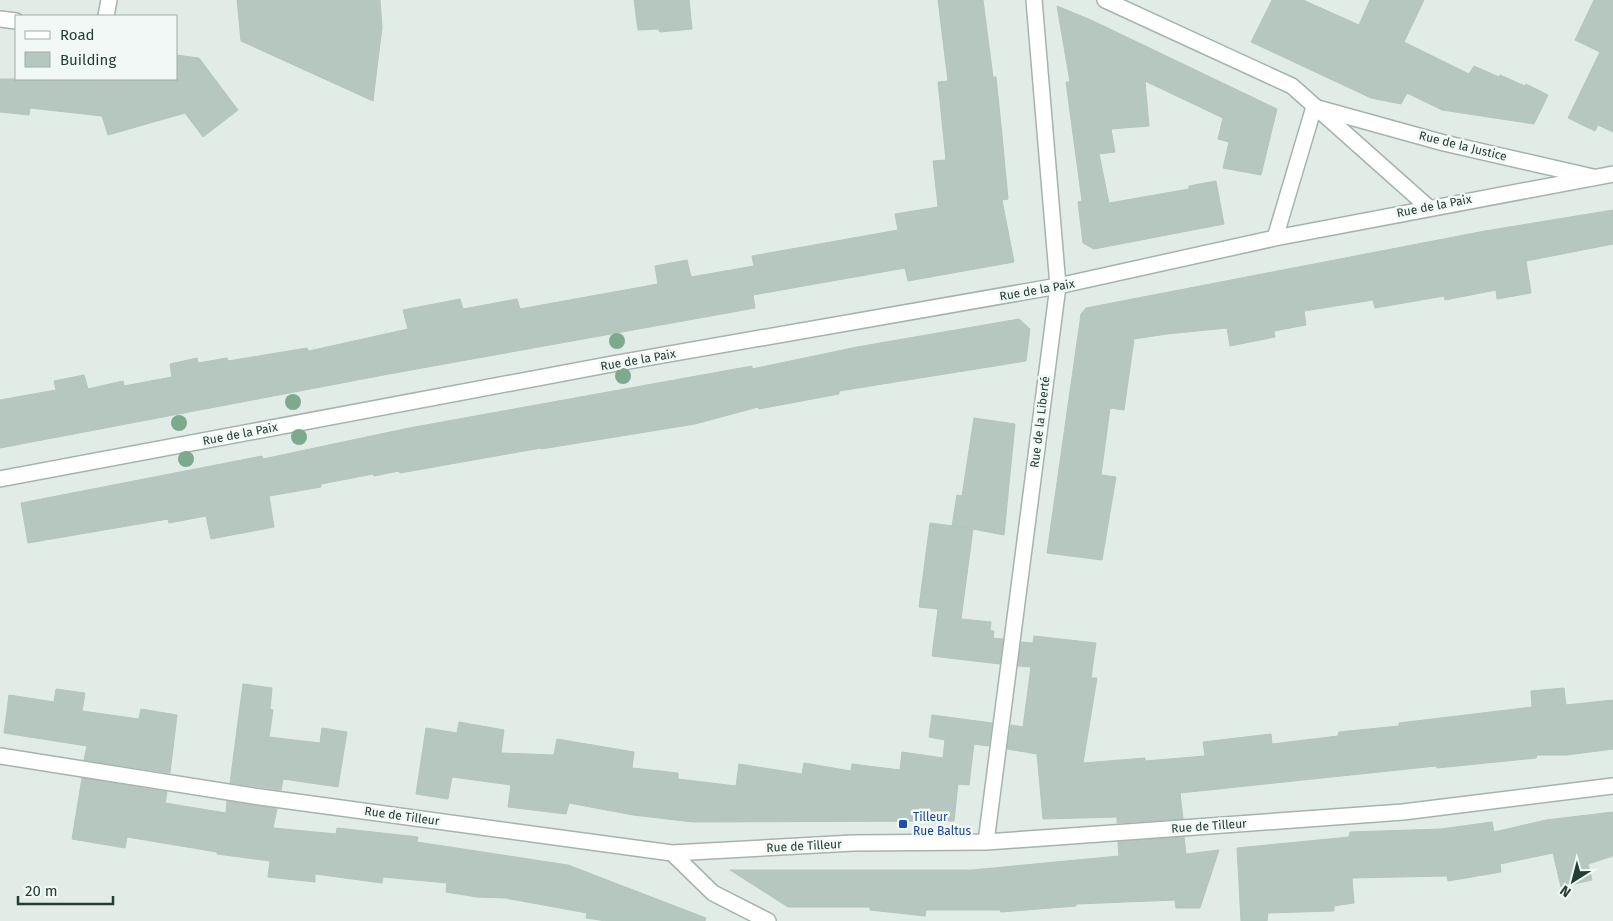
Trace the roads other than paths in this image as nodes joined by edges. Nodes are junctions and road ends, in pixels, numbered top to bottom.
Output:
1 (109, 0) edge
2 (1034, 0) edge
3 (1105, 0) edge
4 (106, 15) edge
5 (0, 19) edge
6 (15, 21) edge
7 (1314, 107) junction
8 (1613, 174) edge
9 (1593, 176) junction
10 (1428, 207) junction
11 (1275, 238) junction
12 (1058, 286) junction
13 (0, 479) edge
14 (0, 756) edge
15 (1613, 786) edge
16 (986, 842) junction
17 (672, 853) junction
18 (768, 921) edge

1 - 4 street
2 - 12 street, Rue de la Liberté
3 - 7 street, Rue de la Justice
5 - 6 street
7 - 9 street, Rue de la Justice
7 - 10 street, Rue de la Justice
7 - 11 street
8 - 9 street, Rue de la Justice
9 - 10 street, Rue de la Paix
10 - 11 street, Rue de la Paix
11 - 12 street, Rue de la Paix
12 - 13 street, Rue de la Paix
12 - 16 street, Rue de la Liberté
14 - 17 street, Rue de Tilleur
15 - 16 street, Rue de Tilleur
16 - 17 street, Rue de Tilleur
17 - 18 street

